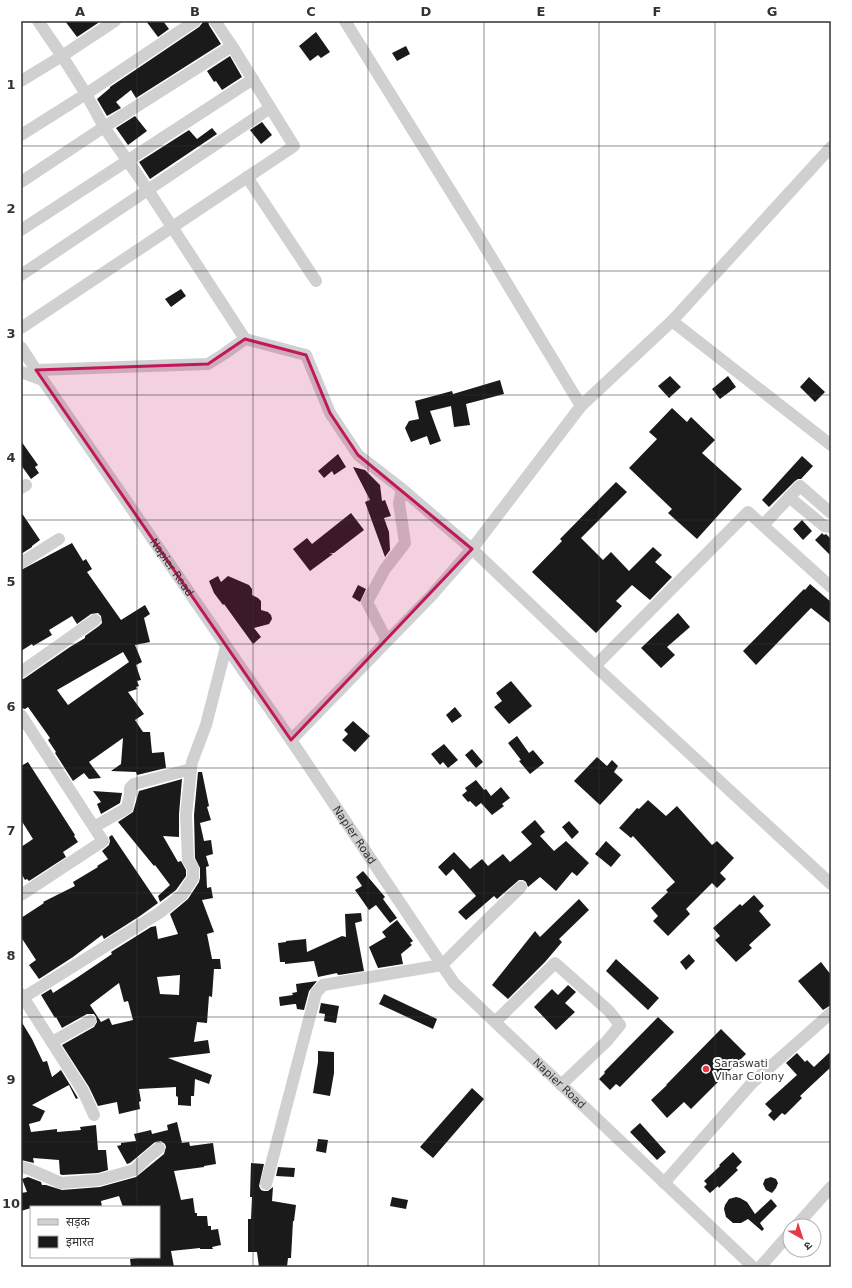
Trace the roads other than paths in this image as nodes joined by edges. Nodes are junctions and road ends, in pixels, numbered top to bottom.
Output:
1 (38, 21) edge
2 (115, 21) edge
3 (194, 21) edge
4 (215, 21) edge
5 (345, 21) edge
6 (232, 46) junction
7 (62, 56) junction
8 (253, 79) junction
9 (21, 81) edge
10 (86, 94) junction
11 (270, 108) junction
12 (104, 127) junction
13 (21, 135) edge
14 (831, 147) edge
15 (127, 160) junction
16 (247, 177) junction
17 (21, 182) edge
18 (148, 190) junction
19 (172, 227) junction
20 (21, 230) edge
21 (21, 275) edge
22 (316, 281) dead end
23 (672, 321) junction
24 (21, 328) edge
25 (245, 339) junction
26 (21, 347) edge
27 (21, 372) edge
28 (40, 375) junction
29 (582, 406) junction
30 (831, 445) edge
31 (402, 489) junction
32 (789, 497) junction
33 (831, 513) edge
34 (763, 525) junction
35 (831, 527) edge
36 (59, 539) dead end
37 (472, 549) junction
38 (21, 563) edge
39 (831, 587) edge
40 (95, 620) dead end
41 (387, 641) junction
42 (226, 646) junction
43 (595, 666) junction
44 (21, 672) edge
45 (21, 715) edge
46 (291, 740) junction
47 (191, 769) junction
48 (94, 827) junction
49 (831, 884) edge
50 (521, 887) dead end
51 (21, 895) edge
52 (442, 965) junction
53 (22, 997) edge
54 (831, 1014) edge
55 (90, 1021) dead end
56 (495, 1022) junction
57 (52, 1042) junction
58 (561, 1085) junction
59 (94, 1115) dead end
60 (159, 1148) dead end
61 (21, 1167) edge
62 (664, 1183) junction
63 (266, 1184) dead end
64 (831, 1187) edge
65 (803, 1218) edge
66 (782, 1242) edge
67 (753, 1267) edge
68 (760, 1267) edge

1 - 7 street
2 - 7 street
3 - 10 street
4 - 6 street
5 - 29 street
6 - 8 street
6 - 12 street
7 - 9 street
7 - 10 street
8 - 11 street
8 - 15 street
10 - 12 street
10 - 13 street
11 - 16 street
11 - 18 street
12 - 15 street
12 - 17 street
14 - 23 street
15 - 18 street
15 - 20 street
16 - 19 street
16 - 22 street
18 - 19 street
18 - 21 street
19 - 24 street
19 - 25 street
23 - 29 street
23 - 30 street
25 - 28 street
25 - 31 street
26 - 28 street, Napier Road
27 - 28 street
28 - 42 street, Napier Road
29 - 37 street
31 - 37 street
31 - 41 street
32 - 33 street
32 - 34 street
32 - 35 street
34 - 39 street
34 - 43 street
36 - 38 street
37 - 41 street
37 - 43 street
40 - 44 street
41 - 46 street
42 - 46 street, Napier Road
42 - 47 street
43 - 49 street
45 - 48 street
46 - 52 street, Napier Road
47 - 48 street
47 - 53 street
48 - 51 street
50 - 52 street
52 - 56 street, Napier Road
52 - 63 street
53 - 57 street
54 - 62 street
55 - 57 street
56 - 58 street, Napier Road
56 - 58 street
57 - 59 street
58 - 62 street, Napier Road
60 - 61 street
62 - 67 street, Napier Road
64 - 65 street
66 - 68 street

